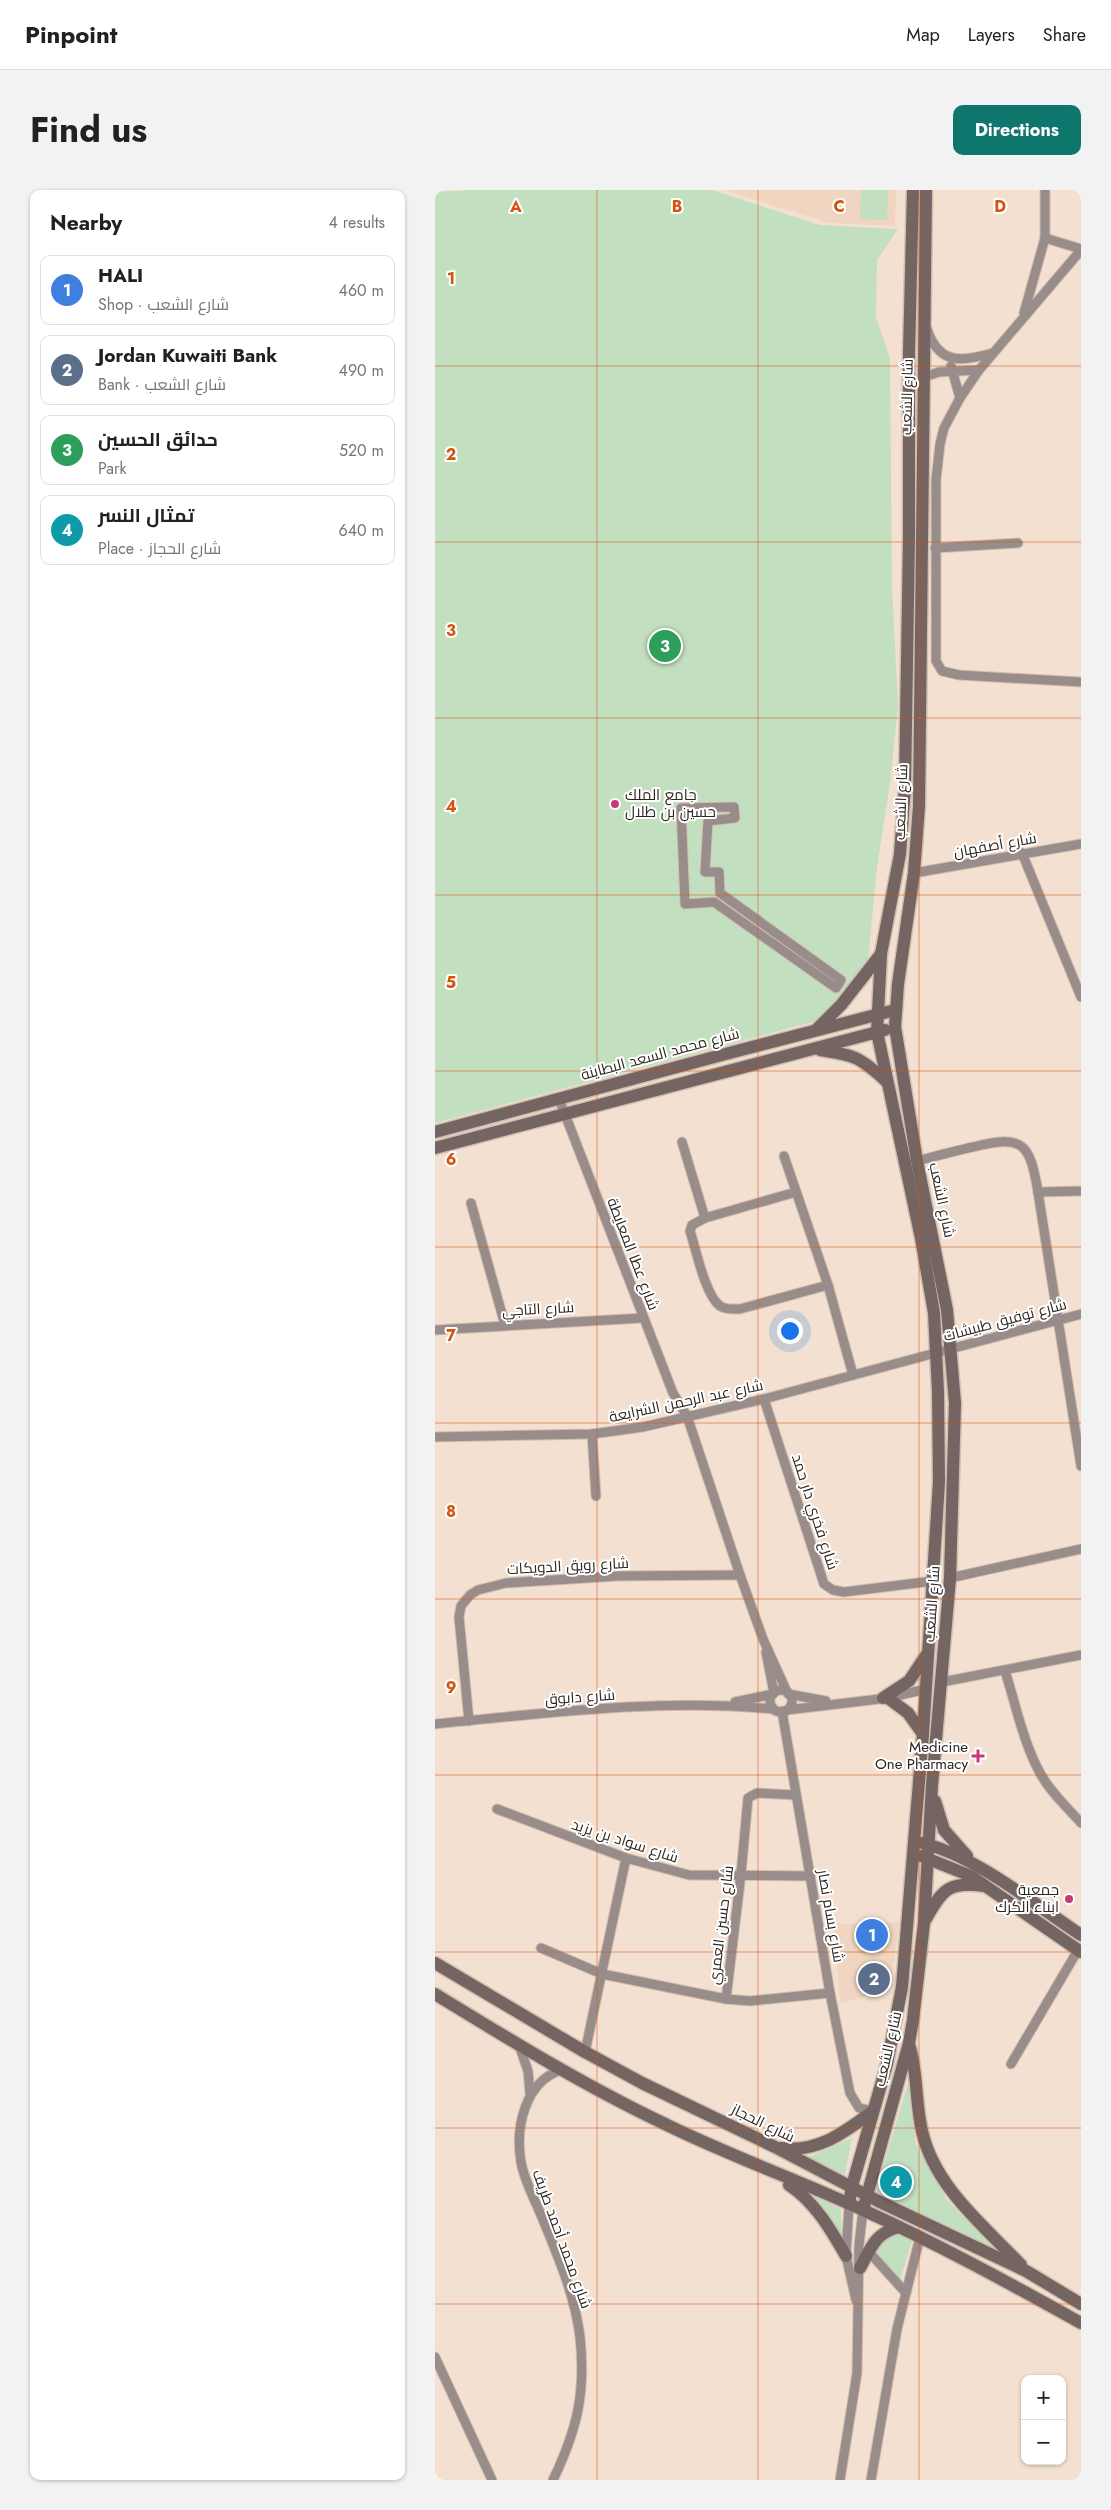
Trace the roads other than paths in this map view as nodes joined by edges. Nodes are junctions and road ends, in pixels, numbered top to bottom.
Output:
1 (913, 190) edge
2 (927, 190) edge
3 (1045, 190) edge
4 (1045, 238) junction
5 (1081, 249) edge
6 (1023, 315) junction
7 (924, 321) junction
8 (993, 353) junction
9 (947, 357) junction
10 (979, 370) junction
11 (953, 371) junction
12 (924, 377) junction
13 (960, 398) junction
14 (909, 458) junction
15 (923, 458) junction
16 (1018, 543) dead end
17 (935, 548) junction
18 (1081, 682) edge
19 (1081, 844) edge
20 (1022, 853) junction
21 (914, 874) junction
22 (881, 954) junction
23 (835, 988) joint
24 (1081, 997) edge
25 (895, 1010) junction
26 (876, 1014) junction
27 (895, 1027) junction
28 (816, 1030) junction
29 (877, 1032) junction
30 (815, 1049) junction
31 (886, 1080) junction
32 (559, 1099) junction
33 (565, 1115) junction
34 (435, 1132) edge
35 (682, 1142) dead end
36 (435, 1148) edge
37 (784, 1156) dead end
38 (917, 1161) junction
39 (1081, 1191) edge
40 (797, 1192) junction
41 (1038, 1192) junction
42 (471, 1203) dead end
43 (705, 1218) junction
44 (828, 1285) junction
45 (1081, 1314) edge
46 (643, 1318) junction
47 (1059, 1320) junction
48 (505, 1325) junction
49 (435, 1330) edge
50 (951, 1349) junction
51 (936, 1352) junction
52 (853, 1375) junction
53 (765, 1399) junction
54 (687, 1416) junction
55 (592, 1434) junction
56 (435, 1436) edge
57 (1081, 1466) edge
58 (596, 1496) dead end
59 (1081, 1549) edge
60 (740, 1575) junction
61 (950, 1578) junction
62 (933, 1581) junction
63 (763, 1640) junction
64 (929, 1650) junction
65 (1081, 1655) edge
66 (1005, 1671) junction
67 (942, 1682) junction
68 (926, 1689) junction
69 (774, 1693) junction
70 (787, 1693) junction
71 (886, 1698) junction
72 (834, 1703) junction
73 (728, 1704) junction
74 (781, 1710) junction
75 (469, 1720) junction
76 (435, 1724) edge
77 (923, 1734) junction
78 (932, 1785) junction
79 (795, 1795) junction
80 (497, 1809) dead end
81 (1081, 1823) edge
82 (915, 1841) junction
83 (929, 1844) junction
84 (914, 1854) junction
85 (626, 1858) junction
86 (929, 1858) junction
87 (976, 1865) junction
88 (741, 1874) junction
89 (810, 1876) junction
90 (987, 1886) junction
91 (924, 1923) junction
92 (1081, 1936) edge
93 (541, 1948) dead end
94 (1080, 1951) edge
95 (435, 1963) edge
96 (602, 1974) junction
97 (830, 1993) junction
98 (435, 1994) edge
99 (726, 2000) junction
100 (909, 2043) junction
101 (519, 2045) junction
102 (585, 2052) junction
103 (1011, 2064) dead end
104 (561, 2070) junction
105 (530, 2093) junction
106 (873, 2110) junction
107 (775, 2147) junction
108 (769, 2171) junction
109 (851, 2186) junction
110 (866, 2194) junction
111 (849, 2204) junction
112 (863, 2210) junction
113 (899, 2227) junction
114 (920, 2237) junction
115 (869, 2252) junction
116 (846, 2256) junction
117 (860, 2268) junction
118 (1026, 2271) junction
119 (906, 2294) junction
120 (857, 2302) junction
121 (1081, 2304) edge
122 (1081, 2323) edge
123 (435, 2357) edge
124 (492, 2480) edge
125 (553, 2480) edge
126 (840, 2480) edge
127 (871, 2480) edge

1 - 14 main road, شارع الشعب
2 - 7 main road, شارع الشعب
3 - 4 street
4 - 5 street
4 - 6 street
5 - 6 street
6 - 8 street
7 - 9 street
7 - 12 main road, شارع الشعب
8 - 9 street
8 - 10 street
9 - 11 street
10 - 11 street
10 - 13 street
11 - 12 street
11 - 13 street
12 - 15 main road, شارع الشعب
13 - 17 street
14 - 15 main road
14 - 22 main road, شارع الشعب
15 - 21 main road, شارع الشعب
16 - 17 street
17 - 18 street
19 - 20 street, شارع أصفهان
20 - 21 street, شارع أصفهان
20 - 24 street
21 - 25 main road, شارع الشعب
22 - 26 main road, شارع الشعب
22 - 28 main road
23 - 23 street
25 - 26 main road, شارع محمد السعد البطاينة
25 - 27 main road, شارع الشعب
26 - 28 main road, شارع محمد السعد البطاينة
26 - 29 main road, شارع الشعب
27 - 29 main road
27 - 38 main road, شارع الشعب
28 - 32 main road, شارع محمد السعد البطاينة
29 - 30 main road
29 - 31 main road, شارع الشعب
30 - 31 main road
30 - 33 main road
31 - 51 main road, شارع الشعب
32 - 33 street, شارع عطا المعايطة
32 - 34 main road, شارع محمد السعد البطاينة
33 - 36 main road
33 - 46 street, شارع عطا المعايطة
35 - 43 street
37 - 40 street
38 - 41 street
38 - 50 main road, شارع الشعب
39 - 41 street
40 - 43 street
40 - 44 street
41 - 47 street
42 - 48 street
43 - 44 street
44 - 52 street
45 - 47 street, شارع توفيق طبيشات
46 - 48 street, شارع التاجي
46 - 54 street, شارع عطا المعايطة
47 - 50 street, شارع توفيق طبيشات
47 - 57 street
48 - 49 street, شارع التاجي
50 - 51 street, شارع توفيق طبيشات
50 - 61 main road, شارع الشعب
51 - 52 street, شارع عبد الرحمن الشرايعة
51 - 62 main road, شارع الشعب
52 - 53 street, شارع عبد الرحمن الشرايعة
53 - 54 street, شارع عبد الرحمن الشرايعة
53 - 62 street, شارع فخري دار حمد
54 - 55 street, شارع عبد الرحمن الشرايعة
54 - 60 street
55 - 56 street, شارع عبد الرحمن الشرايعة
55 - 58 street
59 - 61 street
60 - 63 street
60 - 75 street, شارع رويق الدويكات
61 - 67 main road, شارع الشعب
62 - 64 main road, شارع الشعب
63 - 69 street
63 - 70 street
64 - 68 main road, شارع الشعب
64 - 71 main road
65 - 66 street
66 - 67 street
66 - 81 street
67 - 78 main road, شارع الشعب
68 - 71 street, شارع دابوق
68 - 77 main road, شارع الشعب
69 - 70 street
69 - 73 street, شارع دابوق
69 - 74 street
70 - 72 street, شارع دابوق
70 - 74 street
71 - 72 street, شارع دابوق
71 - 77 main road
72 - 74 street, شارع دابوق
73 - 74 street, شارع دابوق
73 - 75 street, شارع دابوق
74 - 79 street, شارع بسام نصار
75 - 76 street, شارع دابوق
77 - 82 main road, شارع الشعب
78 - 83 main road, شارع الشعب
78 - 87 main road
79 - 88 street, شارع حسين العمري
79 - 89 street, شارع بسام نصار
80 - 85 street, شارع سواد بن يزيد
82 - 83 main road
82 - 84 main road, شارع الشعب
83 - 86 main road, شارع الشعب
83 - 87 main road
84 - 86 main road
84 - 106 main road, شارع الشعب
85 - 88 street, شارع سواد بن يزيد
85 - 96 street
86 - 90 main road
86 - 91 main road, شارع الشعب
87 - 92 main road
88 - 89 street, شارع سواد بن يزيد
88 - 99 street, شارع حسين العمري
89 - 97 street, شارع بسام نصار
90 - 91 main road
90 - 94 main road
91 - 100 main road, شارع الشعب
93 - 96 street
94 - 103 street
95 - 102 main road, شارع الحجاز
96 - 99 street
96 - 102 street
97 - 99 street, شارع حسين العمري
97 - 106 street, شارع بسام نصار
98 - 101 main road
100 - 110 main road, شارع الشعب
100 - 118 main road
101 - 104 main road
101 - 105 street, شارع محمد أحمد طريف
102 - 107 main road, شارع الحجاز
104 - 105 street
104 - 108 main road
105 - 125 street, شارع محمد أحمد طريف
106 - 107 main road
106 - 109 main road, شارع الشعب
107 - 109 main road, شارع الحجاز
108 - 111 main road
108 - 116 main road
109 - 110 main road, شارع الحجاز
109 - 111 main road, شارع الشعب
110 - 112 main road, شارع الشعب
110 - 118 main road, شارع الحجاز
111 - 112 main road
111 - 116 street
112 - 113 main road
112 - 117 street
113 - 114 main road
113 - 115 main road
114 - 119 street
114 - 122 main road
115 - 117 main road
115 - 119 street
116 - 120 street
117 - 120 street
118 - 121 main road, شارع الحجاز
119 - 127 street
120 - 126 street
123 - 124 street

